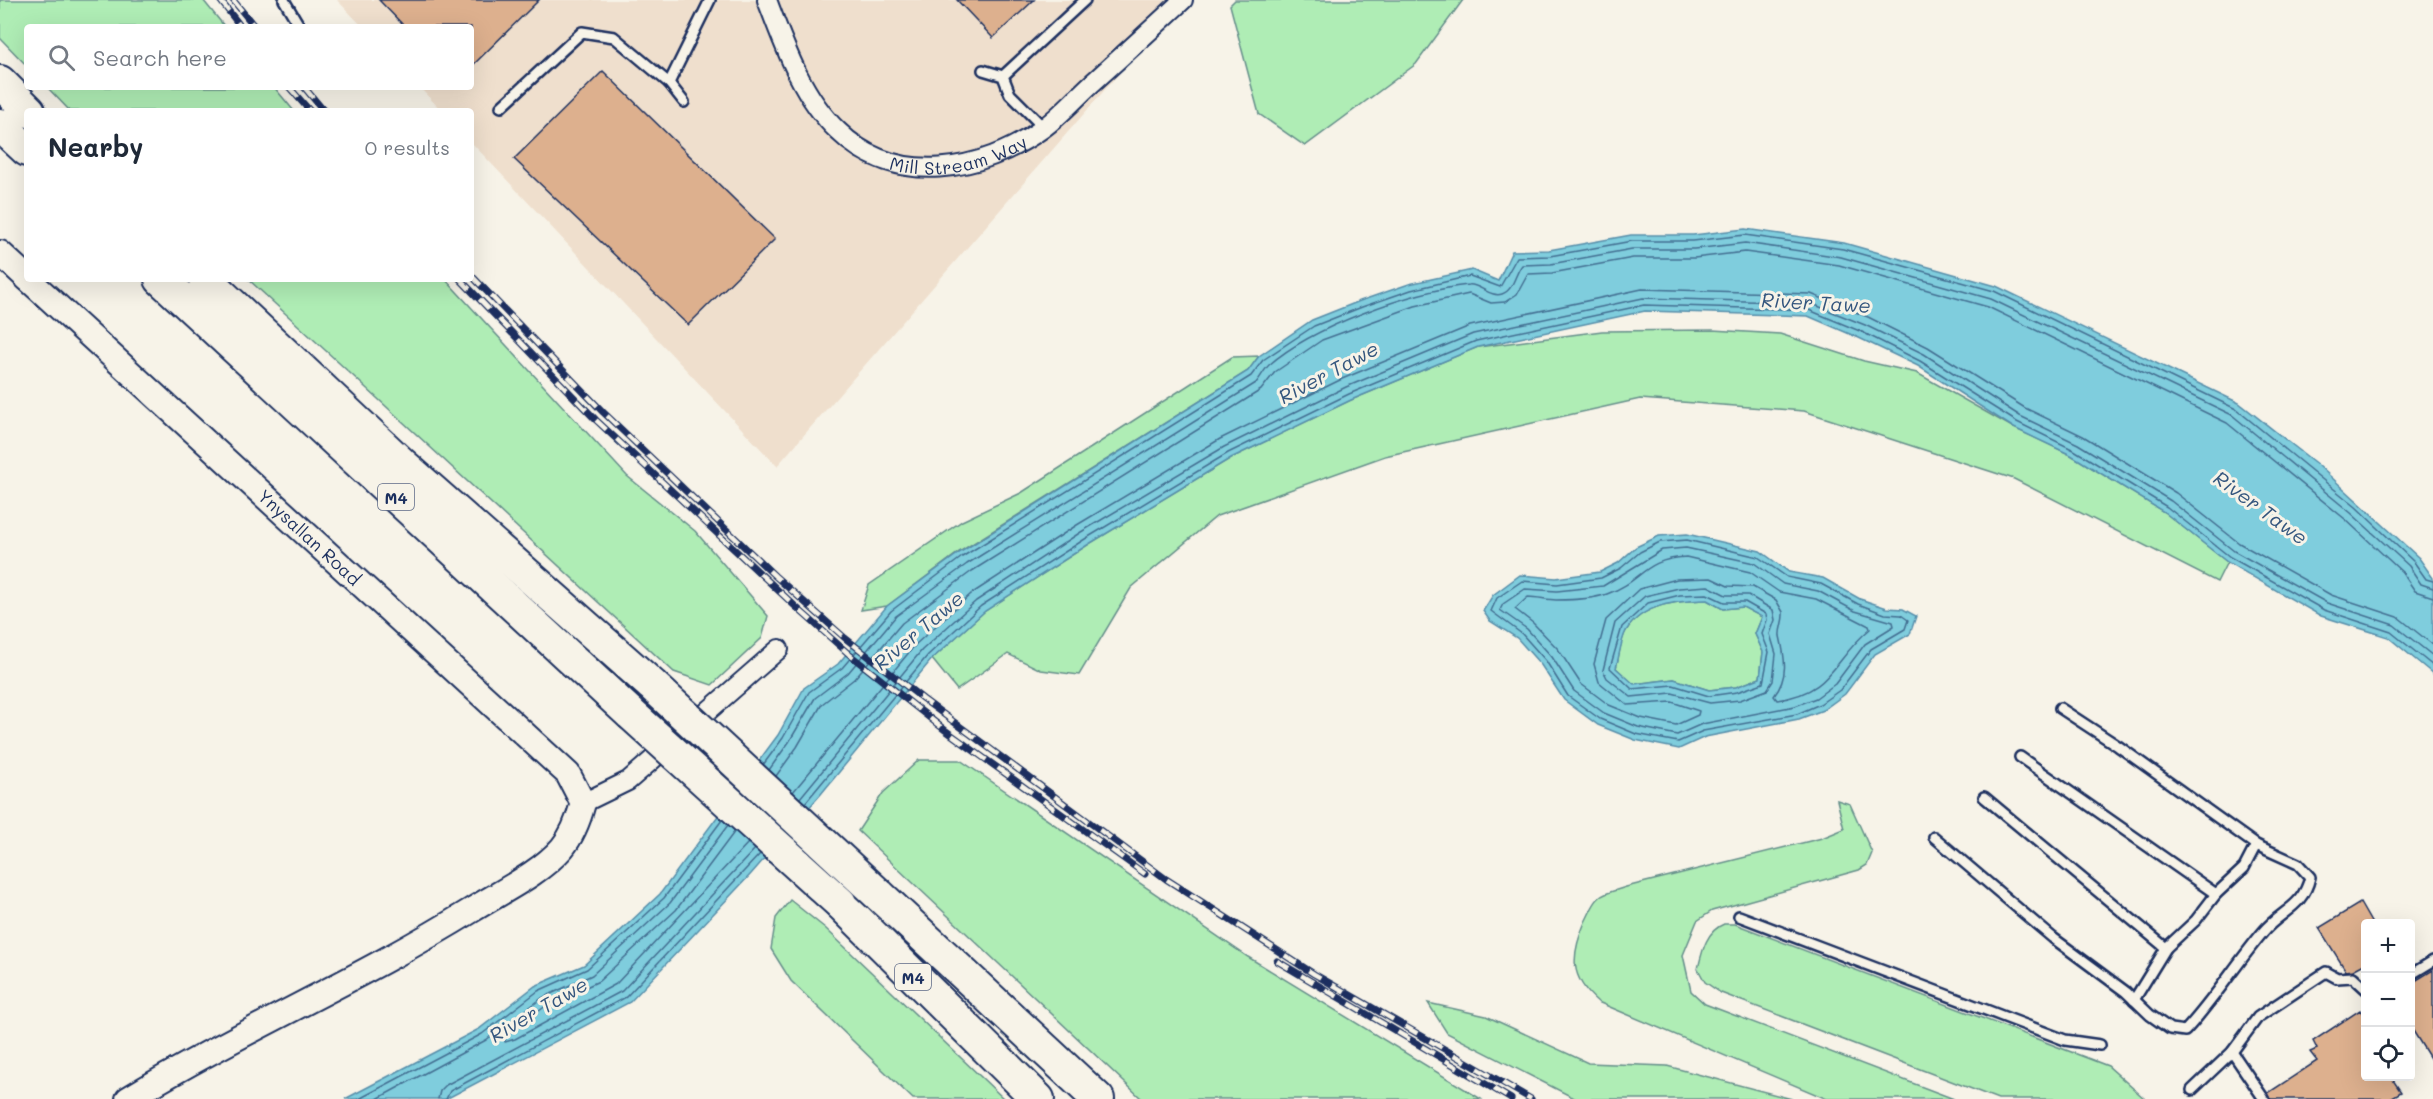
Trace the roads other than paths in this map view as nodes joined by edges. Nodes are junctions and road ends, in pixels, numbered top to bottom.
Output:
1 (284, 0) edge
2 (710, 0) edge
3 (767, 0) edge
4 (1085, 0) edge
5 (1183, 0) edge
6 (298, 24) edge
7 (983, 70) dead end
8 (1003, 76) junction
9 (0, 82) edge
10 (669, 83) junction
11 (684, 102) dead end
12 (501, 107) dead end
13 (26, 108) edge
14 (0, 125) edge
15 (1044, 128) junction
16 (24, 147) edge
17 (0, 253) edge
18 (24, 274) edge
19 (32, 282) edge
20 (164, 282) edge
21 (208, 282) edge
22 (779, 649) dead end
23 (2060, 708) dead end
24 (2020, 757) dead end
25 (1984, 797) dead end
26 (584, 803) junction
27 (1934, 837) dead end
28 (2256, 845) junction
29 (2216, 894) junction
30 (1739, 916) dead end
31 (2166, 948) junction
32 (2433, 961) edge
33 (2413, 973) edge
34 (2361, 984) edge
35 (2134, 1000) junction
36 (2100, 1045) dead end
37 (2232, 1052) junction
38 (2192, 1090) dead end
39 (128, 1099) edge
40 (1038, 1099) edge
41 (1098, 1099) edge
42 (2264, 1099) edge

1 - 6 lane
2 - 10 lane
3 - 15 street, Mill Stream Way
4 - 8 lane
5 - 15 street, Mill Stream Way
7 - 8 lane
8 - 15 lane
9 - 13 highway
10 - 11 lane
10 - 12 lane
14 - 16 highway
17 - 18 street, Ynysallan Road
19 - 26 street, Ynysallan Road
20 - 40 highway, M4, bridge
21 - 41 highway, M4, bridge
22 - 26 street
23 - 28 lane
24 - 29 lane
25 - 31 lane
26 - 39 street
27 - 35 lane
28 - 29 lane
28 - 35 lane
29 - 31 lane
30 - 36 lane
31 - 35 lane
32 - 33 lane
34 - 37 lane
37 - 38 lane
37 - 42 lane

